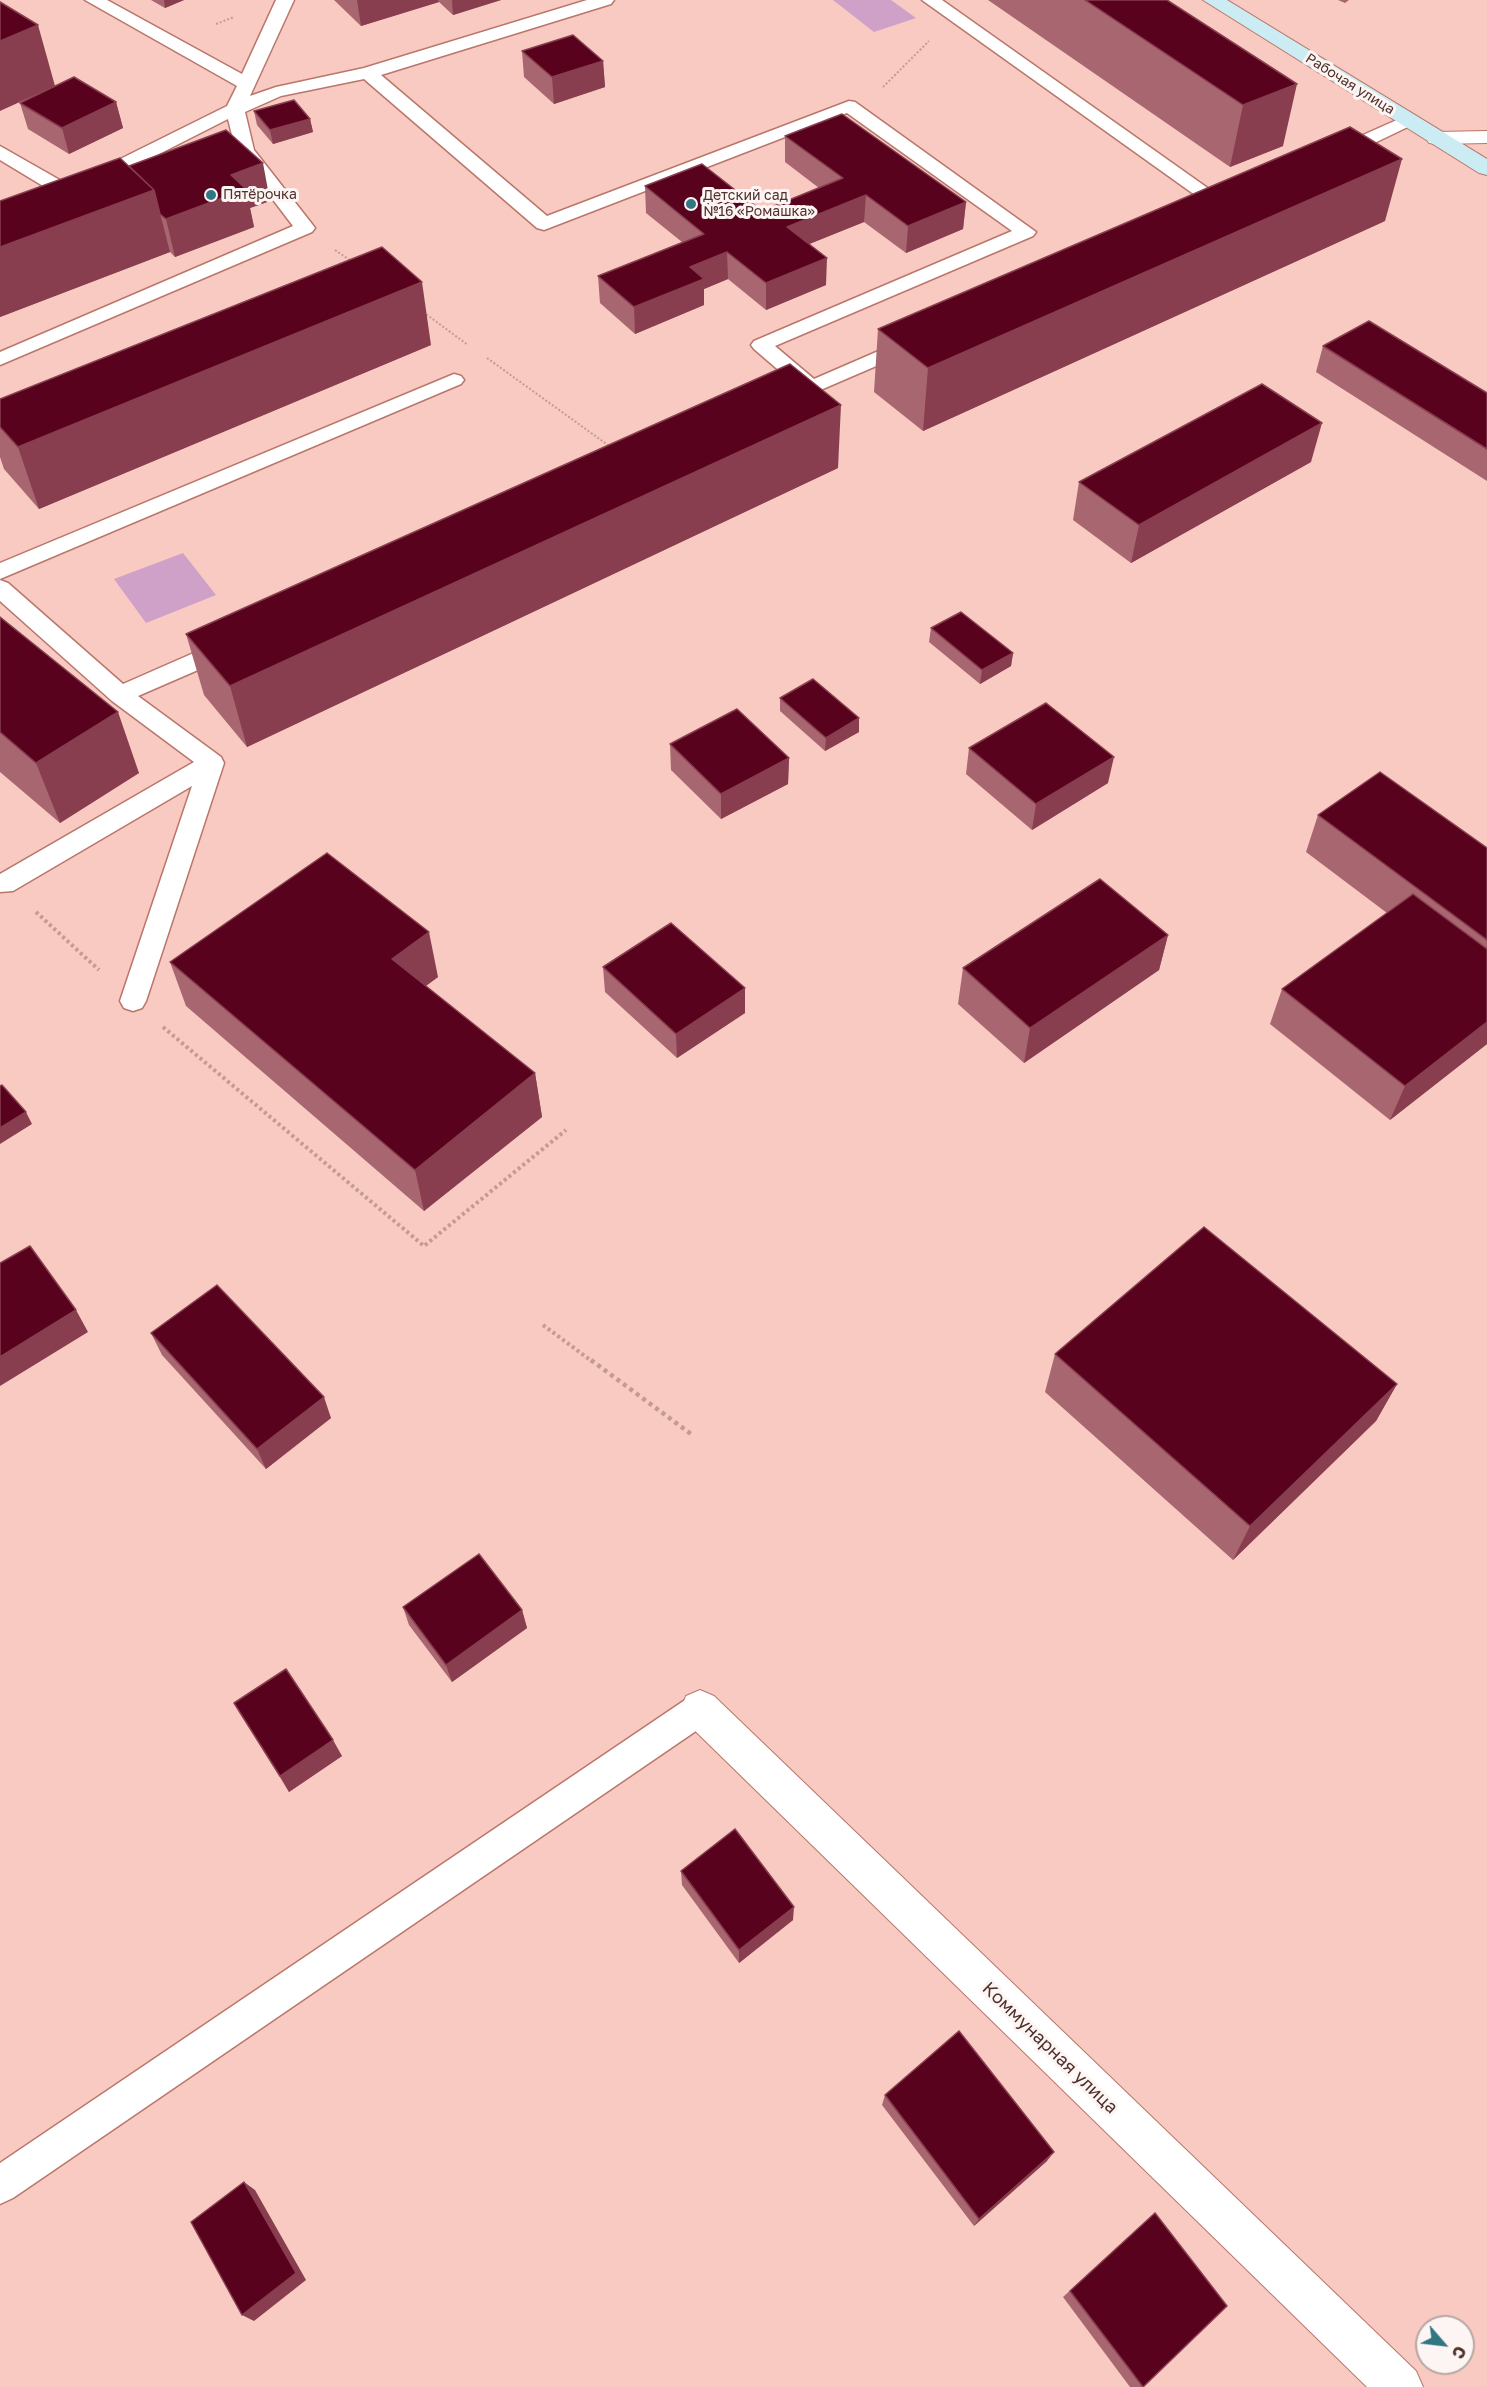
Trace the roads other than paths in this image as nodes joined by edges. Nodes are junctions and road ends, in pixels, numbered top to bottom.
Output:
1 (94, 0) edge
2 (285, 0) edge
3 (605, 0) edge
4 (931, 0) edge
5 (1212, 0) edge
6 (368, 73) junction
7 (246, 84) junction
8 (235, 109) junction
9 (1408, 120) junction
10 (1487, 137) edge
11 (1437, 138) junction
12 (0, 152) edge
13 (1316, 163) edge
14 (1487, 168) edge
15 (65, 191) junction
16 (1244, 197) edge
17 (44, 200) edge
18 (1223, 206) junction
19 (1201, 216) edge
20 (931, 335) edge
21 (0, 359) edge
22 (454, 380) dead end
23 (812, 388) junction
24 (760, 411) edge
25 (0, 572) edge
26 (0, 588) edge
27 (249, 638) edge
28 (120, 695) junction
29 (212, 763) junction
30 (4, 884) road end
31 (133, 1001) road end
32 (700, 1709) joint
33 (0, 2185) edge
34 (1400, 2387) edge

1 - 7 lane
2 - 7 lane
3 - 6 lane
4 - 18 lane
5 - 9 street, Рабочая улица
6 - 8 lane
6 - 23 lane
7 - 8 lane
8 - 15 lane
8 - 21 lane
9 - 11 street, Рабочая улица
9 - 13 lane
10 - 11 street
11 - 14 street, Рабочая улица
12 - 15 lane
15 - 17 lane
16 - 18 lane
18 - 19 lane
20 - 23 lane
22 - 25 lane
23 - 24 lane
26 - 28 lane
27 - 28 lane
28 - 29 lane
29 - 30 lane
29 - 31 lane
32 - 33 lane
32 - 34 street, Коммунарная улица

